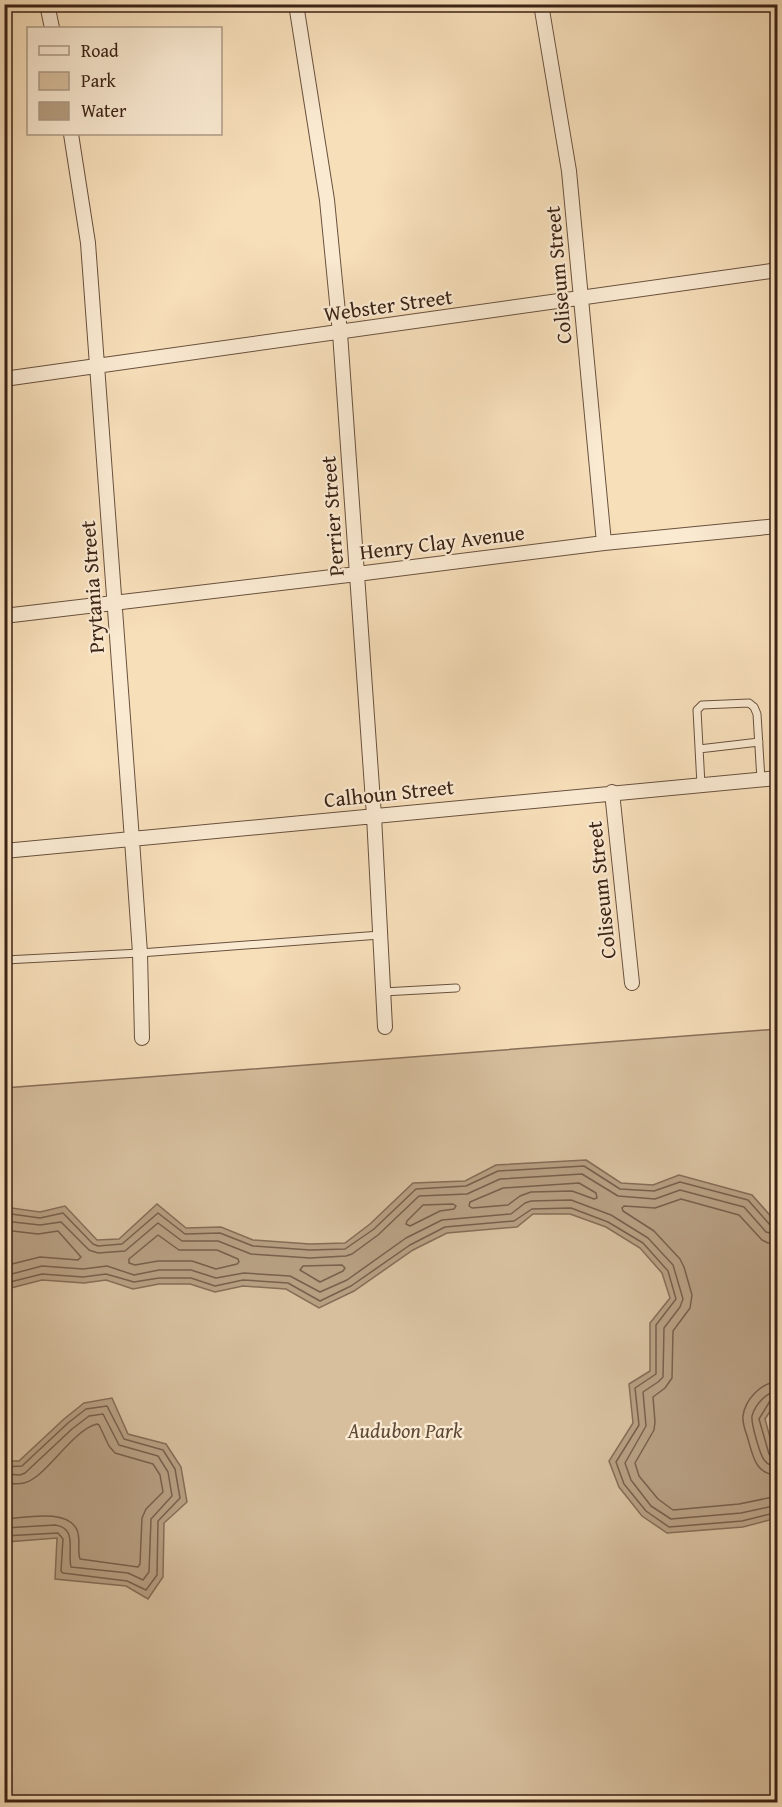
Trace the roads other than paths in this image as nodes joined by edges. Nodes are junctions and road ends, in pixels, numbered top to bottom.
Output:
1 (48, 4) edge
2 (296, 4) edge
3 (541, 4) edge
4 (52, 27) edge
5 (71, 135) edge
6 (777, 270) edge
7 (581, 298) junction
8 (340, 333) junction
9 (98, 366) junction
10 (4, 379) edge
11 (777, 526) edge
12 (604, 543) junction
13 (357, 574) junction
14 (115, 604) junction
15 (4, 616) edge
16 (759, 742) junction
17 (699, 749) junction
18 (777, 778) edge
19 (761, 780) junction
20 (701, 785) junction
21 (612, 792) junction
22 (374, 816) junction
23 (132, 840) junction
24 (4, 851) edge
25 (380, 935) junction
26 (140, 953) junction
27 (4, 960) edge
28 (632, 983) dead end
29 (456, 988) dead end
30 (383, 992) junction
31 (385, 1027) dead end
32 (142, 1038) dead end

1 - 4 street
2 - 8 street, Perrier Street
3 - 7 street, Coliseum Street
5 - 9 street, Prytania Street
6 - 7 street, Webster Street
7 - 8 street, Webster Street
7 - 12 street, Coliseum Street
8 - 9 street, Webster Street
8 - 13 street, Perrier Street
9 - 10 street, Webster Street
9 - 14 street, Prytania Street
11 - 12 street, Henry Clay Avenue
12 - 13 street, Henry Clay Avenue
13 - 14 street, Henry Clay Avenue
13 - 22 street, Perrier Street
14 - 15 street, Henry Clay Avenue
14 - 23 street, Prytania Street
16 - 17 lane
16 - 17 lane
16 - 19 lane
17 - 20 lane
18 - 19 street, Calhoun Street
19 - 20 street, Calhoun Street
20 - 21 street, Calhoun Street
21 - 22 street, Calhoun Street
21 - 28 street, Coliseum Street
22 - 23 street, Calhoun Street
22 - 25 street, Perrier Street
23 - 24 street, Calhoun Street
23 - 26 street, Prytania Street
25 - 26 lane
25 - 30 street, Perrier Street
26 - 27 lane
26 - 32 street, Prytania Street
29 - 30 lane
30 - 31 street, Perrier Street

